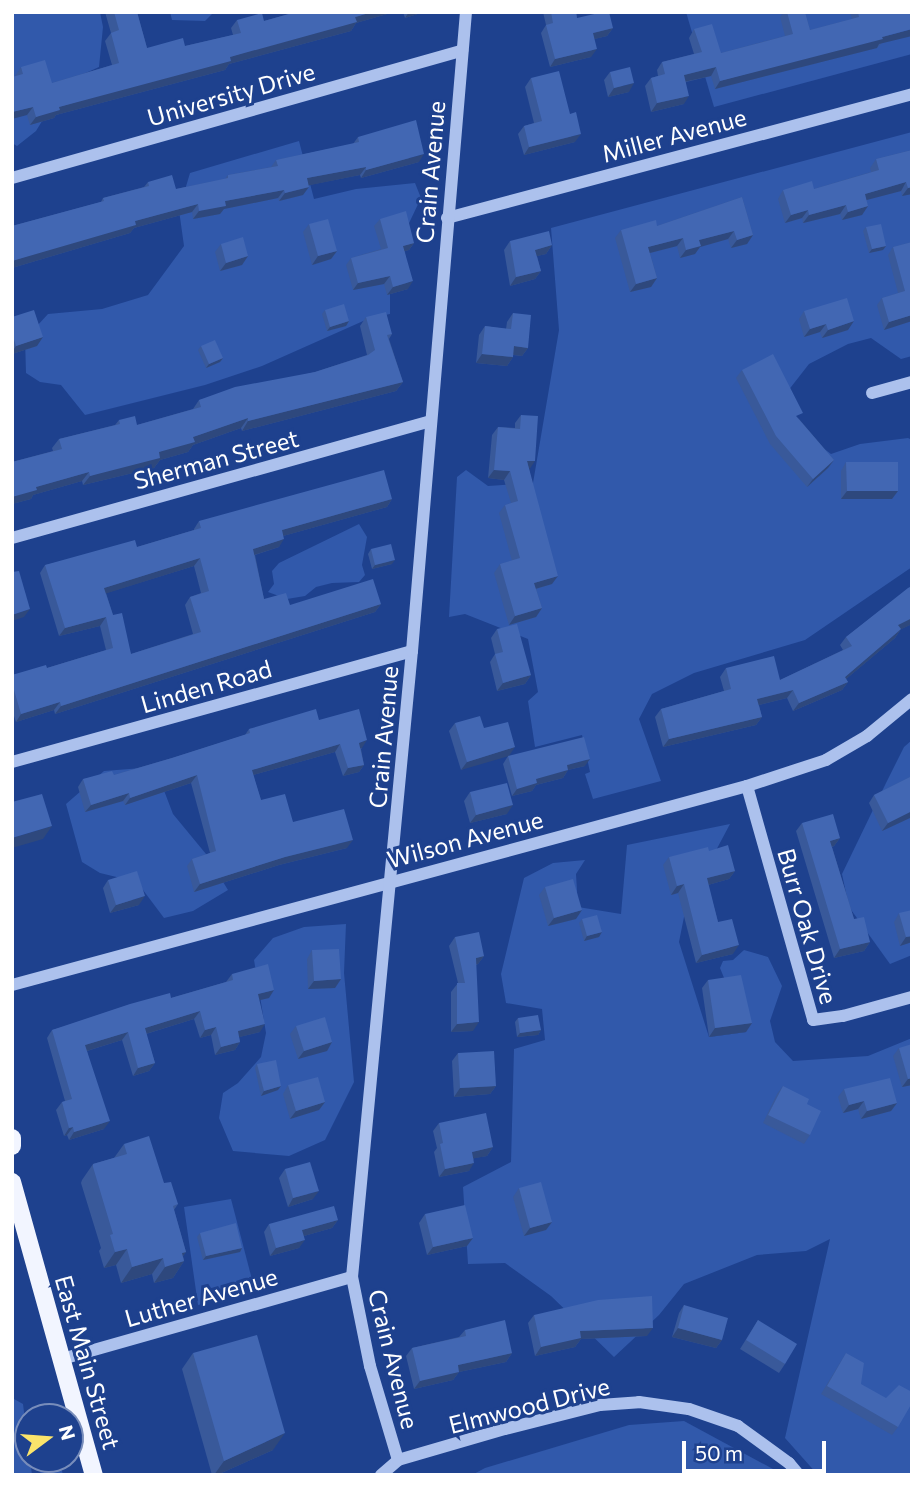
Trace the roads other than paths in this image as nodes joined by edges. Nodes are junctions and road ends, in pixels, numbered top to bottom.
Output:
1 (466, 12) edge
2 (462, 51) junction
3 (912, 94) edge
4 (12, 178) edge
5 (447, 218) junction
6 (912, 382) edge
7 (872, 393) dead end
8 (430, 421) junction
9 (12, 538) edge
10 (412, 651) junction
11 (912, 699) edge
12 (12, 762) edge
13 (747, 786) junction
14 (391, 881) junction
15 (12, 985) edge
16 (912, 997) edge
17 (12, 1138) edge
18 (12, 1146) edge
19 (12, 1182) edge
20 (352, 1277) junction
21 (62, 1359) junction
22 (398, 1460) junction
23 (94, 1475) edge
24 (381, 1475) edge
25 (799, 1475) edge

1 - 2 street, Crain Avenue
2 - 4 street, University Drive
2 - 5 street, Crain Avenue
3 - 5 street, Miller Avenue
5 - 8 street, Crain Avenue
6 - 7 street
8 - 9 street, Sherman Street
8 - 10 street, Crain Avenue
10 - 12 street, Linden Road
10 - 14 street, Crain Avenue
11 - 13 street, Wilson Avenue
13 - 14 street, Wilson Avenue
13 - 16 street, Burr Oak Drive
14 - 15 street, Wilson Avenue
14 - 20 street, Crain Avenue
17 - 18 main road
19 - 21 main road, East Main Street
20 - 21 street, Luther Avenue
20 - 22 street, Crain Avenue
21 - 23 main road, East Main Street
22 - 24 street, Elmwood Drive
22 - 25 street, Elmwood Drive

